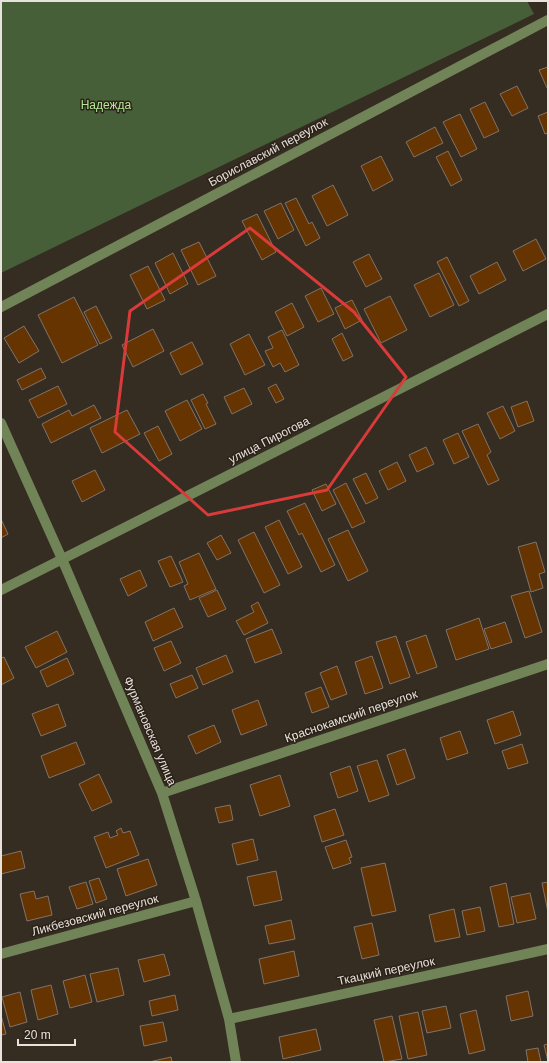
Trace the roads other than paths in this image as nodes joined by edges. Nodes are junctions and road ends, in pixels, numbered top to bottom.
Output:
1 (548, 20) edge
2 (1, 307) edge
3 (548, 314) edge
4 (1, 423) edge
5 (62, 559) junction
6 (1, 590) edge
7 (548, 664) edge
8 (162, 793) junction
9 (196, 901) junction
10 (548, 949) edge
11 (1, 954) edge
12 (229, 1019) junction
13 (236, 1062) edge

1 - 2 street, Бориславский переулок
3 - 5 street, улица Пирогова
4 - 5 street, Фурмановская улица
5 - 6 street, улица Пирогова
5 - 8 street, Фурмановская улица
7 - 8 street, Краснокамский переулок
8 - 9 street, Фурмановская улица
9 - 11 street, Ликбезовский переулок
9 - 12 street, Фурмановская улица
10 - 12 street, Ткацкий переулок
12 - 13 street, Фурмановская улица

